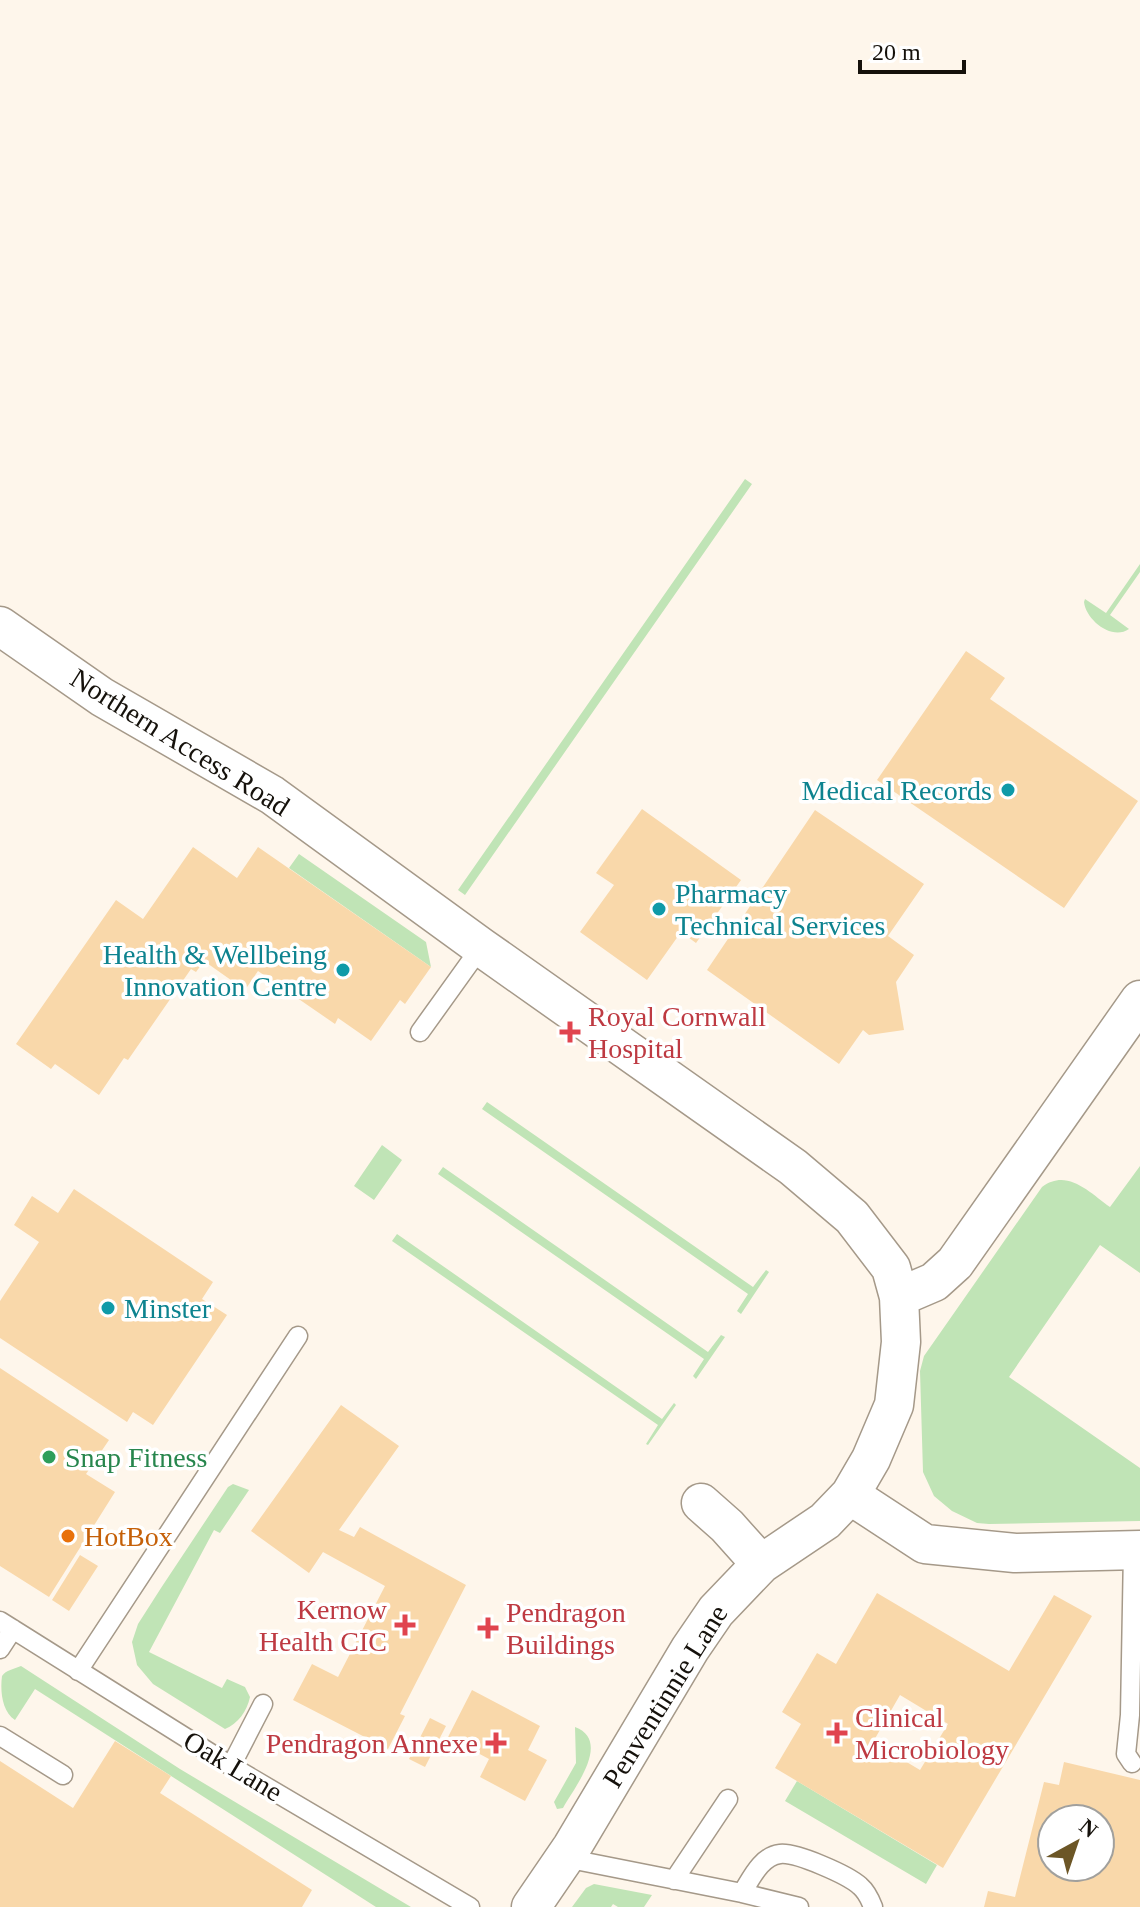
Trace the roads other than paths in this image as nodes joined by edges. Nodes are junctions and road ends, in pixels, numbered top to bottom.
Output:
1 (0, 626) edge
2 (481, 947) junction
3 (1140, 1000) edge
4 (420, 1032) dead end
5 (899, 1297) junction
6 (298, 1336) dead end
7 (850, 1495) junction
8 (701, 1503) dead end
9 (1137, 1551) edge
10 (761, 1564) junction
11 (6, 1625) edge
12 (0, 1649) edge
13 (78, 1671) junction
14 (263, 1704) dead end
15 (0, 1736) edge
16 (1132, 1763) dead end
17 (231, 1766) junction
18 (63, 1775) dead end
19 (728, 1799) dead end
20 (565, 1858) junction
21 (674, 1880) junction
22 (742, 1893) junction
23 (470, 1907) edge
24 (531, 1907) edge
25 (799, 1907) edge
26 (873, 1907) edge

1 - 2 street, Northern Access Road
2 - 4 lane
2 - 5 street, Northern Access Road
3 - 5 street
5 - 7 street, Penventinnie Lane
6 - 13 lane
7 - 9 street
7 - 10 street, Penventinnie Lane
8 - 10 street
9 - 16 lane
10 - 20 street, Penventinnie Lane
11 - 12 lane
11 - 13 lane, Oak Lane
13 - 17 lane, Oak Lane
14 - 17 lane
15 - 18 lane
17 - 23 lane, Oak Lane
19 - 21 lane
20 - 21 lane
20 - 24 street, Penventinnie Lane
21 - 22 lane
22 - 25 lane
22 - 26 lane

